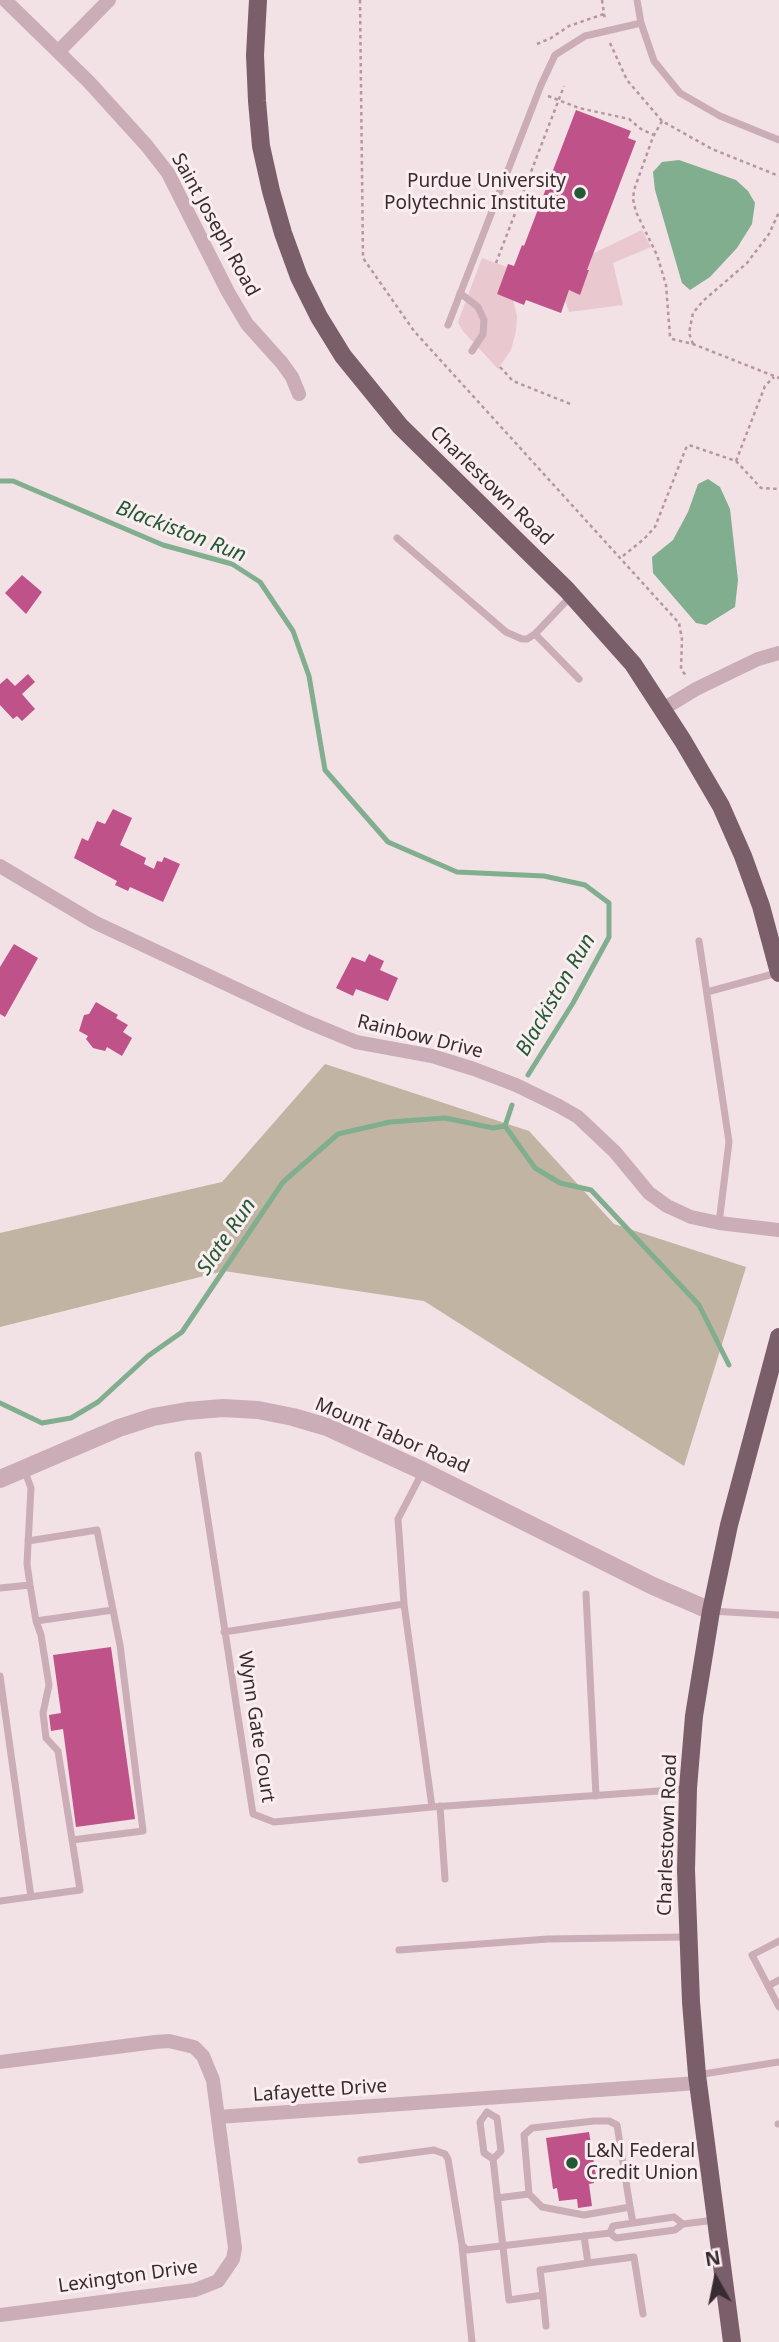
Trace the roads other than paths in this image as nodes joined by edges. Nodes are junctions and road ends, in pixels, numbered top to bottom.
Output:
1 (5, 0) edge
2 (109, 0) edge
3 (258, 0) edge
4 (637, 0) edge
5 (640, 23) junction
6 (58, 52) junction
7 (779, 140) edge
8 (460, 293) junction
9 (448, 325) dead end
10 (471, 351) dead end
11 (299, 394) dead end
12 (397, 538) dead end
13 (572, 595) junction
14 (535, 634) junction
15 (779, 653) edge
16 (579, 679) dead end
17 (663, 709) junction
18 (0, 866) edge
19 (699, 941) dead end
20 (779, 973) edge
21 (707, 992) junction
22 (719, 1223) junction
23 (779, 1230) edge
24 (779, 1337) edge
25 (198, 1455) dead end
26 (24, 1469) junction
27 (423, 1471) junction
28 (0, 1479) edge
29 (28, 1541) junction
30 (30, 1585) junction
31 (0, 1588) edge
32 (586, 1594) dead end
33 (404, 1604) junction
34 (113, 1610) junction
35 (711, 1611) junction
36 (779, 1615) edge
37 (36, 1621) junction
38 (224, 1632) junction
39 (0, 1676) edge
40 (688, 1788) junction
41 (596, 1796) junction
42 (436, 1806) junction
43 (72, 1840) junction
44 (445, 1879) dead end
45 (31, 1897) junction
46 (0, 1901) edge
47 (687, 1937) junction
48 (779, 1941) edge
49 (399, 1950) dead end
50 (779, 1980) edge
51 (768, 1986) junction
52 (779, 2007) edge
53 (0, 2062) edge
54 (779, 2062) edge
55 (697, 2079) junction
56 (486, 2105) junction
57 (218, 2117) junction
58 (493, 2159) junction
59 (361, 2160) dead end
60 (528, 2194) junction
61 (497, 2198) junction
62 (630, 2207) junction
63 (716, 2220) junction
64 (633, 2223) junction
65 (683, 2224) junction
66 (610, 2233) junction
67 (583, 2236) junction
68 (462, 2245) junction
69 (502, 2246) junction
70 (588, 2263) junction
71 (543, 2295) junction
72 (643, 2314) dead end
73 (0, 2315) edge
74 (546, 2326) dead end
75 (472, 2342) edge
76 (732, 2342) edge

1 - 6 street, Saint Joseph Road
2 - 6 street
3 - 13 main road, Charlestown Road
4 - 5 lane
5 - 7 lane
5 - 8 lane
6 - 11 street, Saint Joseph Road
8 - 9 lane
8 - 10 lane
12 - 14 lane
13 - 14 lane
13 - 17 main road, Charlestown Road
14 - 16 lane
15 - 17 street
17 - 20 main road, Charlestown Road
18 - 22 street, Rainbow Drive
19 - 21 lane
20 - 21 lane
21 - 22 lane
22 - 23 street, Rainbow Drive
24 - 35 main road, Charlestown Road
25 - 38 lane, Wynn Gate Court
26 - 27 street, Mount Tabor Road
26 - 28 street, Mount Tabor Road
26 - 29 lane
27 - 33 lane
27 - 35 street, Mount Tabor Road
29 - 30 lane
29 - 34 lane
30 - 31 lane
30 - 37 lane
32 - 41 lane
33 - 38 lane, Wynn Gate Court
33 - 42 lane
34 - 37 lane
34 - 43 lane
35 - 36 lane
35 - 40 main road, Charlestown Road
37 - 43 lane
38 - 42 lane, Wynn Gate Court
39 - 45 lane
40 - 41 lane, Wynn Gate Court
40 - 47 main road, Charlestown Road
41 - 42 lane, Wynn Gate Court
42 - 44 lane
43 - 45 lane
45 - 46 lane
47 - 49 lane
47 - 55 main road, Charlestown Road
48 - 51 lane
50 - 51 lane
51 - 52 lane
53 - 57 street
54 - 55 lane
55 - 56 street, Lafayette Drive
55 - 63 main road, Charlestown Road
56 - 57 street, Lafayette Drive
56 - 58 lane
56 - 58 lane
57 - 73 street, Lexington Drive
58 - 61 lane
59 - 68 lane
60 - 61 lane
60 - 62 lane
60 - 62 lane
61 - 69 lane
62 - 64 lane
63 - 65 lane
63 - 76 main road, Charlestown Road
64 - 65 lane
64 - 66 lane
65 - 66 lane
66 - 67 lane
67 - 69 lane
67 - 70 lane
68 - 69 lane
68 - 75 lane
69 - 71 lane
70 - 71 lane
70 - 72 lane
71 - 74 lane

